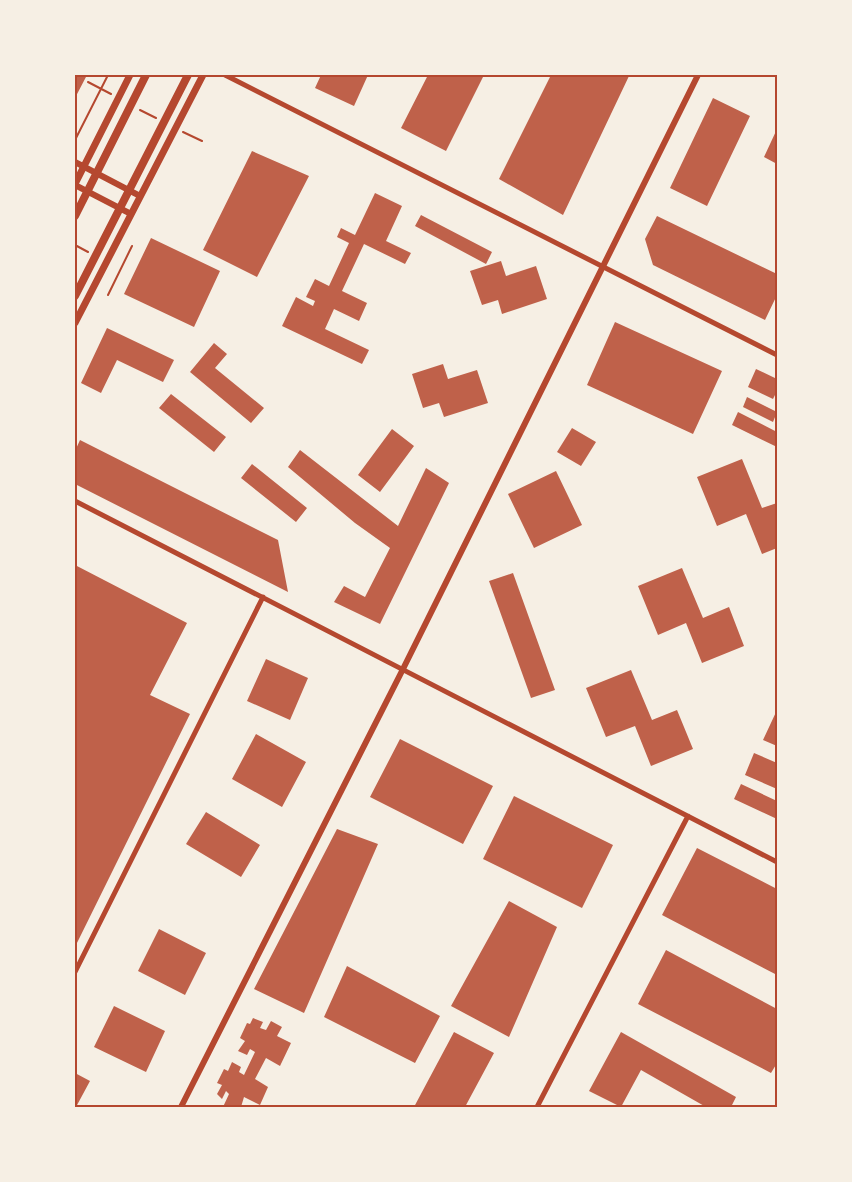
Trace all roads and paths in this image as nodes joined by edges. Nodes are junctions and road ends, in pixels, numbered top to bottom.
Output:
1 (108, 75) edge
2 (130, 75) edge
3 (146, 75) edge
4 (188, 75) edge
5 (203, 75) edge
6 (225, 75) edge
7 (698, 75) edge
8 (88, 82) dead end
9 (101, 89) junction
10 (111, 94) dead end
11 (140, 110) dead end
12 (160, 120) dead end
13 (180, 130) dead end
14 (75, 140) edge
15 (201, 141) dead end
16 (75, 162) edge
17 (84, 166) junction
18 (75, 185) edge
19 (140, 196) junction
20 (131, 214) junction
21 (75, 216) edge
22 (132, 246) dead end
23 (602, 266) junction
24 (108, 295) dead end
25 (75, 297) edge
26 (75, 323) edge
27 (777, 355) edge
28 (75, 501) edge
29 (263, 597) junction
30 (403, 669) junction
31 (688, 816) junction
32 (777, 862) edge
33 (75, 972) edge
34 (181, 1107) edge
35 (537, 1107) edge

1 - 9 path
2 - 17 main road
3 - 21 highway
4 - 25 highway
5 - 19 main road
6 - 23 street
7 - 23 street
8 - 9 path
9 - 10 path
9 - 14 path
11 - 12 path
13 - 15 path
16 - 17 street
17 - 18 main road
17 - 19 street
18 - 20 street
19 - 20 main road
20 - 26 main road
22 - 24 path
23 - 27 street
23 - 30 street
28 - 29 street
29 - 30 street
29 - 33 street
30 - 31 street
30 - 34 street
31 - 32 street
31 - 35 street

